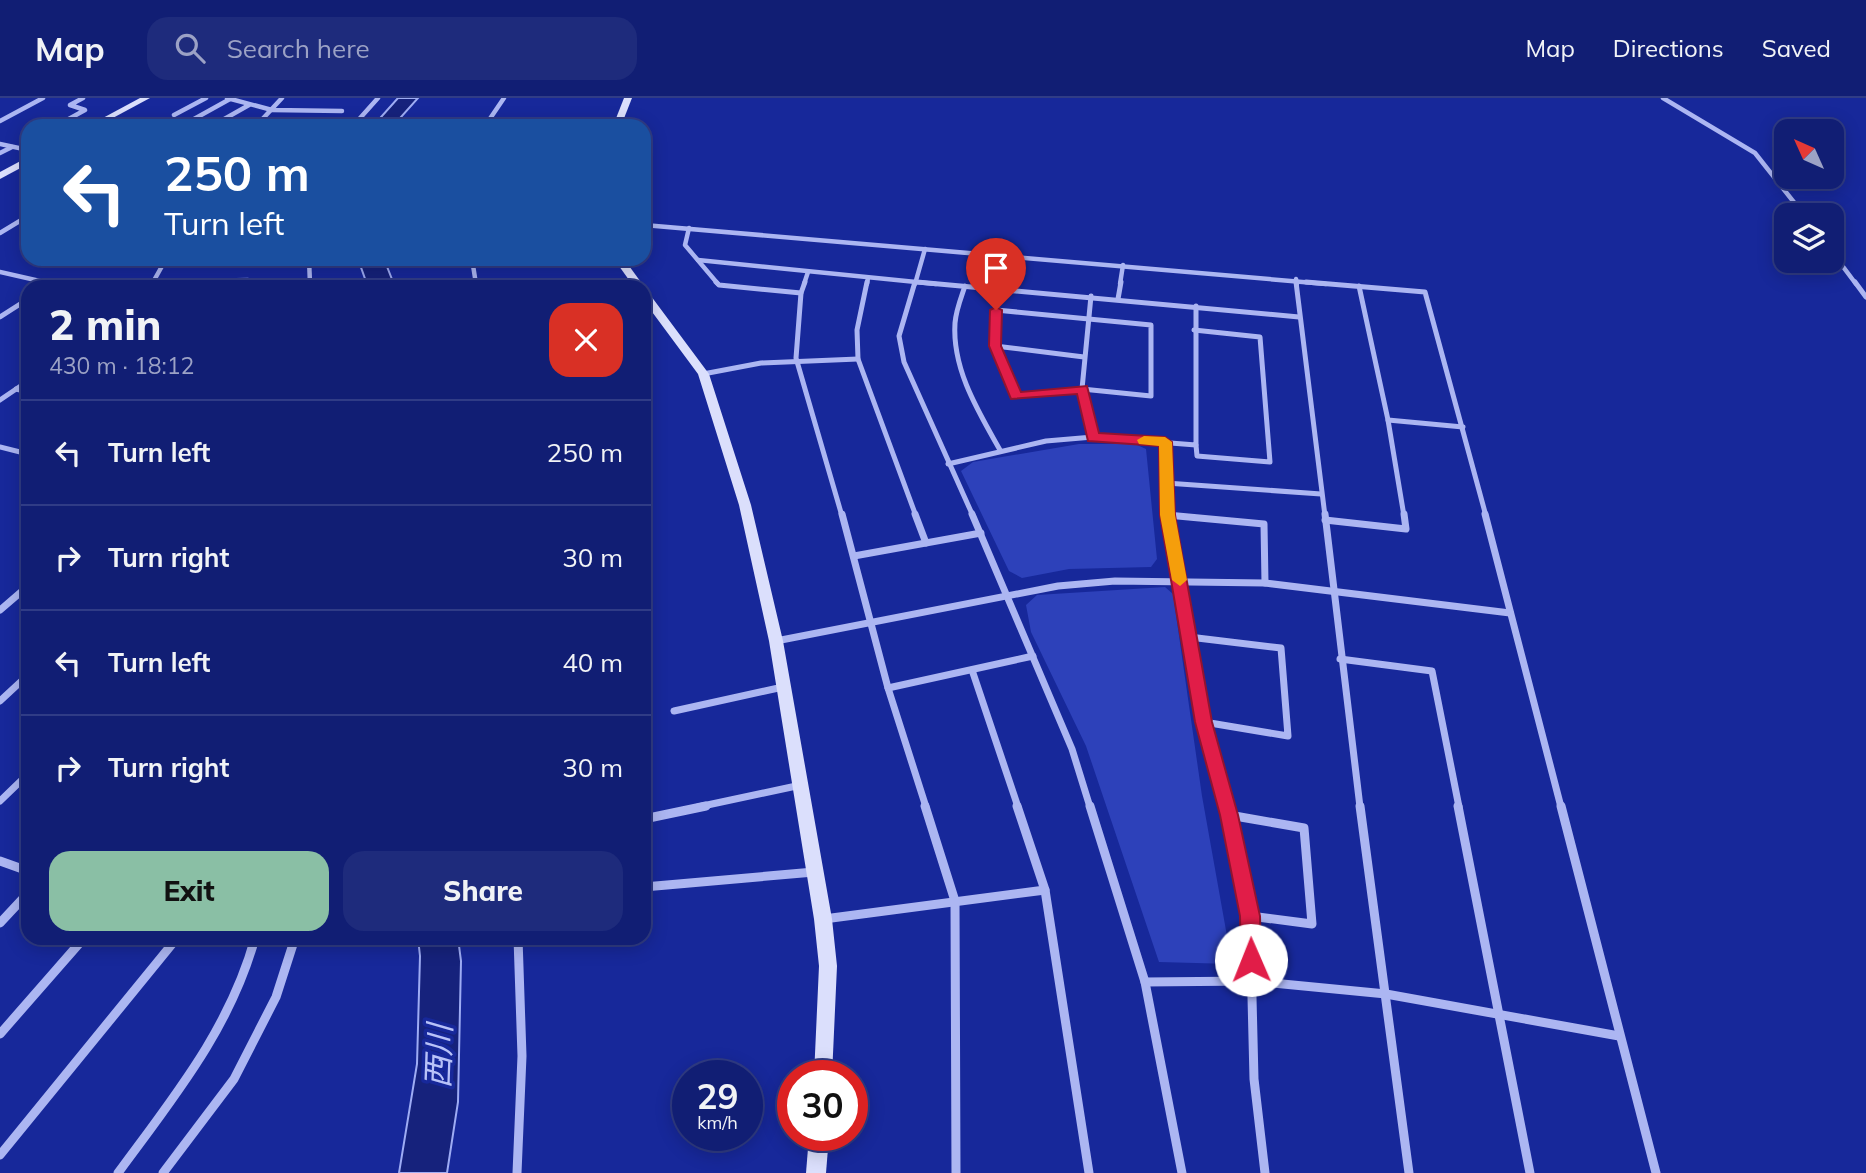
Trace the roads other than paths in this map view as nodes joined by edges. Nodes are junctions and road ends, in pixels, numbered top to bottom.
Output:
1 (43, 98) edge
2 (83, 98) edge
3 (146, 98) edge
4 (206, 98) edge
5 (282, 98) edge
6 (378, 98) edge
7 (504, 98) edge
8 (628, 98) edge
9 (1663, 98) edge
10 (229, 99) edge
11 (250, 104) junction
12 (272, 110) junction
13 (342, 111) dead end
14 (174, 115) dead end
15 (194, 118) dead end
16 (69, 119) edge
17 (106, 119) edge
18 (224, 119) edge
19 (263, 119) edge
20 (359, 119) edge
21 (490, 119) edge
22 (620, 119) edge
23 (0, 121) edge
24 (0, 144) edge
25 (21, 144) edge
26 (15, 147) junction
27 (21, 148) edge
28 (0, 153) edge
29 (21, 164) edge
30 (0, 176) edge
31 (1795, 203) edge
32 (21, 220) edge
33 (651, 225) edge
34 (689, 228) junction
35 (0, 233) edge
36 (925, 248) junction
37 (698, 260) junction
38 (1123, 265) junction
39 (1844, 268) edge
40 (0, 272) edge
41 (808, 272) junction
42 (867, 278) junction
43 (1296, 279) junction
44 (30, 280) edge
45 (914, 282) junction
46 (965, 286) junction
47 (1359, 286) junction
48 (802, 293) junction
49 (1091, 296) junction
50 (1866, 297) edge
51 (1118, 299) junction
52 (21, 304) edge
53 (651, 304) edge
54 (1196, 306) junction
55 (0, 317) edge
56 (1299, 317) junction
57 (1091, 319) junction
58 (1194, 331) junction
59 (995, 346) junction
60 (1084, 357) junction
61 (796, 358) junction
62 (859, 359) junction
63 (704, 374) junction
64 (21, 386) edge
65 (16, 389) junction
66 (1082, 389) junction
67 (21, 390) edge
68 (0, 400) edge
69 (1388, 420) junction
70 (1463, 427) junction
71 (1093, 438) junction
72 (1165, 442) junction
73 (1196, 445) junction
74 (0, 447) edge
75 (1000, 450) junction
76 (21, 452) edge
77 (948, 464) junction
78 (1166, 483) junction
79 (1321, 494) junction
80 (1167, 515) junction
81 (1325, 520) junction
82 (981, 533) junction
83 (926, 543) junction
84 (854, 556) junction
85 (1180, 580) junction
86 (1265, 583) junction
87 (1334, 590) junction
88 (21, 592) edge
89 (1007, 596) junction
90 (0, 610) edge
91 (1510, 613) junction
92 (870, 622) junction
93 (1189, 637) junction
94 (776, 641) junction
95 (1033, 656) junction
96 (1340, 659) junction
97 (972, 670) junction
98 (21, 682) edge
99 (784, 687) junction
100 (888, 688) junction
101 (0, 701) edge
102 (674, 711) dead end
103 (1204, 722) junction
104 (21, 781) edge
105 (800, 785) junction
106 (0, 801) edge
107 (1229, 815) junction
108 (651, 817) edge
109 (0, 861) edge
110 (21, 868) edge
111 (815, 872) junction
112 (651, 886) edge
113 (1045, 890) junction
114 (21, 900) edge
115 (955, 901) junction
116 (1250, 916) junction
117 (823, 919) junction
118 (0, 923) edge
119 (78, 945) edge
120 (171, 945) edge
121 (253, 945) edge
122 (293, 945) edge
123 (518, 945) edge
124 (1252, 981) junction
125 (1145, 982) junction
126 (1386, 994) junction
127 (1500, 1015) junction
128 (0, 1034) edge
129 (1619, 1036) junction
130 (824, 1060) edge
131 (818, 1151) edge
132 (0, 1154) edge
133 (118, 1173) edge
134 (163, 1173) edge
135 (517, 1173) edge
136 (816, 1173) edge
137 (956, 1173) edge
138 (1089, 1173) edge
139 (1182, 1173) edge
140 (1265, 1173) edge
141 (1409, 1173) edge
142 (1530, 1173) edge
143 (1656, 1173) edge

1 - 23 street
2 - 16 street
3 - 17 street
4 - 14 street
5 - 12 street
6 - 20 street
7 - 21 street
8 - 22 street
9 - 31 street
10 - 11 street
10 - 15 street
11 - 12 street
11 - 18 street
12 - 13 street
12 - 19 street
24 - 26 street
25 - 26 street
26 - 27 street
26 - 28 street
29 - 30 street
32 - 35 street
33 - 34 street
34 - 36 street
34 - 37 street
36 - 38 street
36 - 45 street
37 - 41 street
37 - 48 street
38 - 43 street
38 - 51 street
39 - 50 street
40 - 44 street
41 - 42 street
41 - 48 street
42 - 45 street
42 - 62 street
43 - 47 street
43 - 56 street
45 - 46 street
45 - 77 street
46 - 49 street
46 - 75 street
47 - 69 street
47 - 70 street
48 - 61 street
49 - 51 street
49 - 57 street
51 - 54 street
52 - 55 street
53 - 63 street
54 - 56 street
54 - 58 street
56 - 79 street
57 - 59 street
57 - 60 street
57 - 66 street
58 - 73 street
58 - 73 street
59 - 60 street
59 - 66 street
60 - 66 street
61 - 62 street
61 - 63 street
61 - 84 street
62 - 83 street
63 - 94 street
64 - 65 street
65 - 67 street
65 - 68 street
66 - 71 street
69 - 70 street
69 - 81 street
70 - 91 street
71 - 72 street
71 - 75 street
72 - 73 street
72 - 78 street
74 - 76 street
75 - 77 street
77 - 82 street
78 - 79 street
78 - 80 street
79 - 81 street
80 - 85 street
80 - 86 street
81 - 87 street
82 - 83 street
82 - 89 street
83 - 84 street
84 - 92 street
85 - 86 street
85 - 89 street
85 - 93 street
86 - 87 street
87 - 91 street
87 - 96 street
88 - 90 street
89 - 92 street
89 - 95 street
91 - 129 street
92 - 94 street
92 - 100 street
93 - 103 street
93 - 103 street
94 - 99 street
95 - 97 street
95 - 125 street
96 - 126 street
96 - 127 street
97 - 100 street
97 - 113 street
98 - 101 street
99 - 102 street
99 - 105 street
100 - 115 street
103 - 107 street
104 - 106 street
105 - 108 street
105 - 111 street
107 - 116 street
107 - 116 street
109 - 110 street
111 - 112 street
111 - 117 street
113 - 115 street
113 - 138 street
114 - 118 street
115 - 117 street
115 - 137 street
116 - 124 street
117 - 130 street
119 - 128 street
120 - 132 street
121 - 133 street
122 - 134 street
123 - 135 street
124 - 125 street
124 - 126 street
124 - 140 street
125 - 139 street
126 - 127 street
126 - 141 street
127 - 129 street
127 - 142 street
129 - 143 street
131 - 136 street

